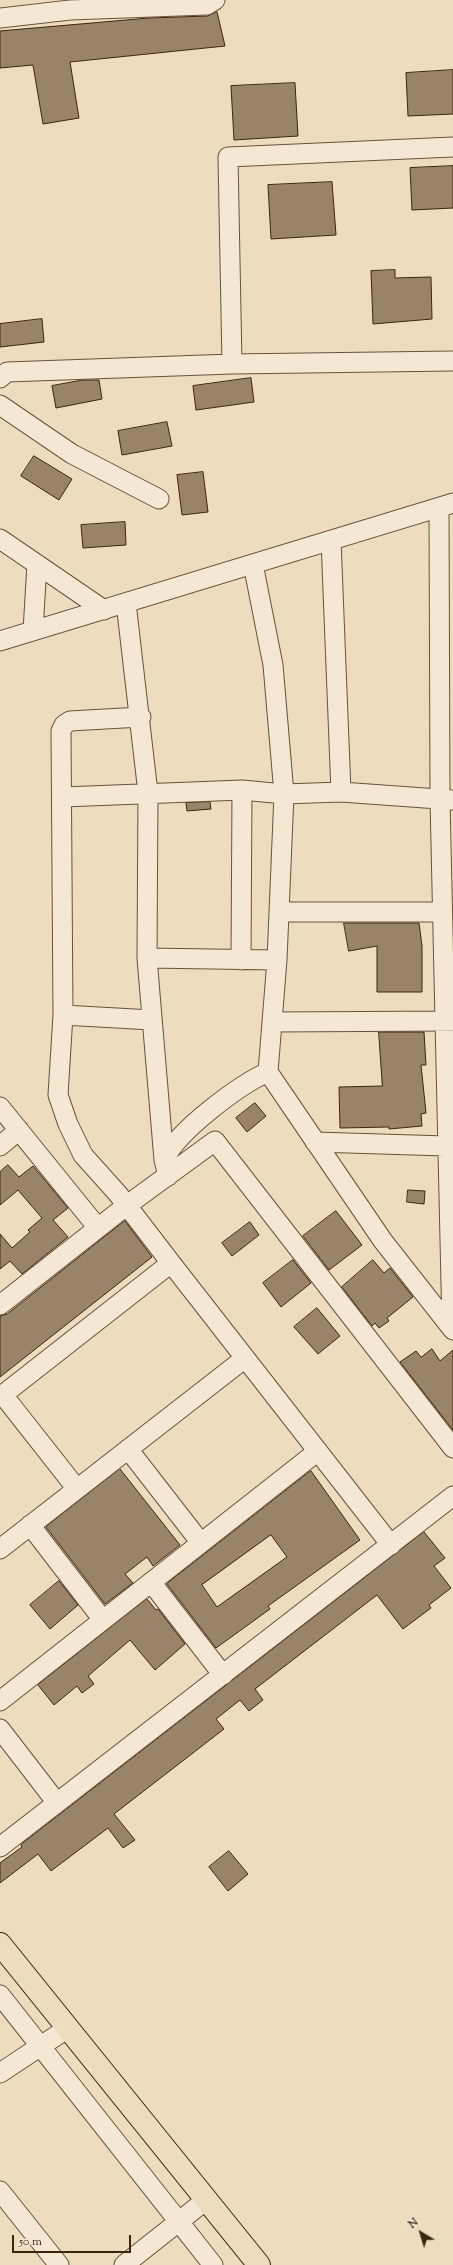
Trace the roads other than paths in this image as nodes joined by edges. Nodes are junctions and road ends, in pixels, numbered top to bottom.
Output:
1 (215, 0) edge
2 (109, 4) edge
3 (69, 5) edge
4 (0, 18) edge
5 (453, 147) edge
6 (453, 361) edge
7 (232, 364) junction
8 (0, 378) edge
9 (0, 405) edge
10 (159, 499) dead end
11 (446, 505) edge
12 (0, 539) edge
13 (331, 540) junction
14 (37, 564) junction
15 (253, 564) junction
16 (126, 603) junction
17 (104, 610) junction
18 (33, 631) junction
19 (0, 641) edge
20 (141, 717) junction
21 (242, 790) junction
22 (341, 792) junction
23 (148, 793) junction
24 (284, 794) junction
25 (63, 797) junction
26 (446, 800) edge
27 (279, 912) junction
28 (442, 912) junction
29 (147, 958) junction
30 (241, 960) junction
31 (277, 960) junction
32 (63, 1015) junction
33 (152, 1020) junction
34 (448, 1021) edge
35 (273, 1022) junction
36 (268, 1072) junction
37 (0, 1107) edge
38 (19, 1130) junction
39 (315, 1142) junction
40 (0, 1146) edge
41 (446, 1146) junction
42 (166, 1168) junction
43 (126, 1206) junction
44 (98, 1228) junction
45 (171, 1263) junction
46 (0, 1305) edge
47 (452, 1329) edge
48 (244, 1359) junction
49 (2, 1396) edge
50 (453, 1448) edge
51 (128, 1449) junction
52 (318, 1451) junction
53 (77, 1489) junction
54 (453, 1496) edge
55 (30, 1526) junction
56 (201, 1543) junction
57 (391, 1545) junction
58 (0, 1549) edge
59 (151, 1582) junction
60 (104, 1620) junction
61 (223, 1675) junction
62 (0, 1701) edge
63 (0, 1729) edge
64 (57, 1803) junction
65 (0, 1847) edge
66 (0, 1944) edge
67 (0, 1995) edge
68 (68, 2028) junction
69 (40, 2046) junction
70 (0, 2073) edge
71 (0, 2191) edge
72 (206, 2200) junction
73 (180, 2221) junction
74 (59, 2265) edge
75 (124, 2265) edge
76 (213, 2265) edge
77 (259, 2265) edge

1 - 2 street
2 - 3 street
3 - 4 street
5 - 7 street
6 - 7 street
7 - 8 street
9 - 10 street
11 - 13 street
11 - 26 street
12 - 14 street
13 - 15 street
13 - 22 street
14 - 17 street
14 - 18 street
15 - 16 street
15 - 24 street
16 - 17 street
16 - 20 street
17 - 18 street
18 - 19 street
20 - 23 street
20 - 25 street
21 - 23 street
21 - 24 street
21 - 30 street
22 - 24 street
22 - 26 street
23 - 25 street
23 - 29 street
24 - 27 street
25 - 32 street
26 - 28 street
27 - 28 street
27 - 31 street
28 - 34 street
29 - 30 street
29 - 33 street
30 - 31 street
31 - 35 street
32 - 33 street
32 - 43 street
33 - 42 street
34 - 35 street
34 - 41 street
35 - 36 street
36 - 39 street
36 - 42 street
37 - 38 street
38 - 40 street
38 - 44 street
39 - 41 street
39 - 47 street
41 - 47 street
42 - 43 street
42 - 50 street
43 - 44 street
43 - 45 street
44 - 46 street
45 - 48 street
45 - 49 street
48 - 51 street
48 - 52 street
49 - 53 street
51 - 53 street
51 - 56 street
52 - 56 street
52 - 57 street
53 - 55 street
54 - 57 street
55 - 58 street
55 - 60 street
56 - 59 street
57 - 61 street
59 - 60 street
59 - 61 street
60 - 62 street
61 - 64 street
63 - 64 street
64 - 65 street
66 - 68 main road
67 - 69 street
68 - 69 street
68 - 72 main road
69 - 70 street
69 - 73 street
71 - 74 street
72 - 73 street
72 - 77 main road
73 - 75 street
73 - 76 street

